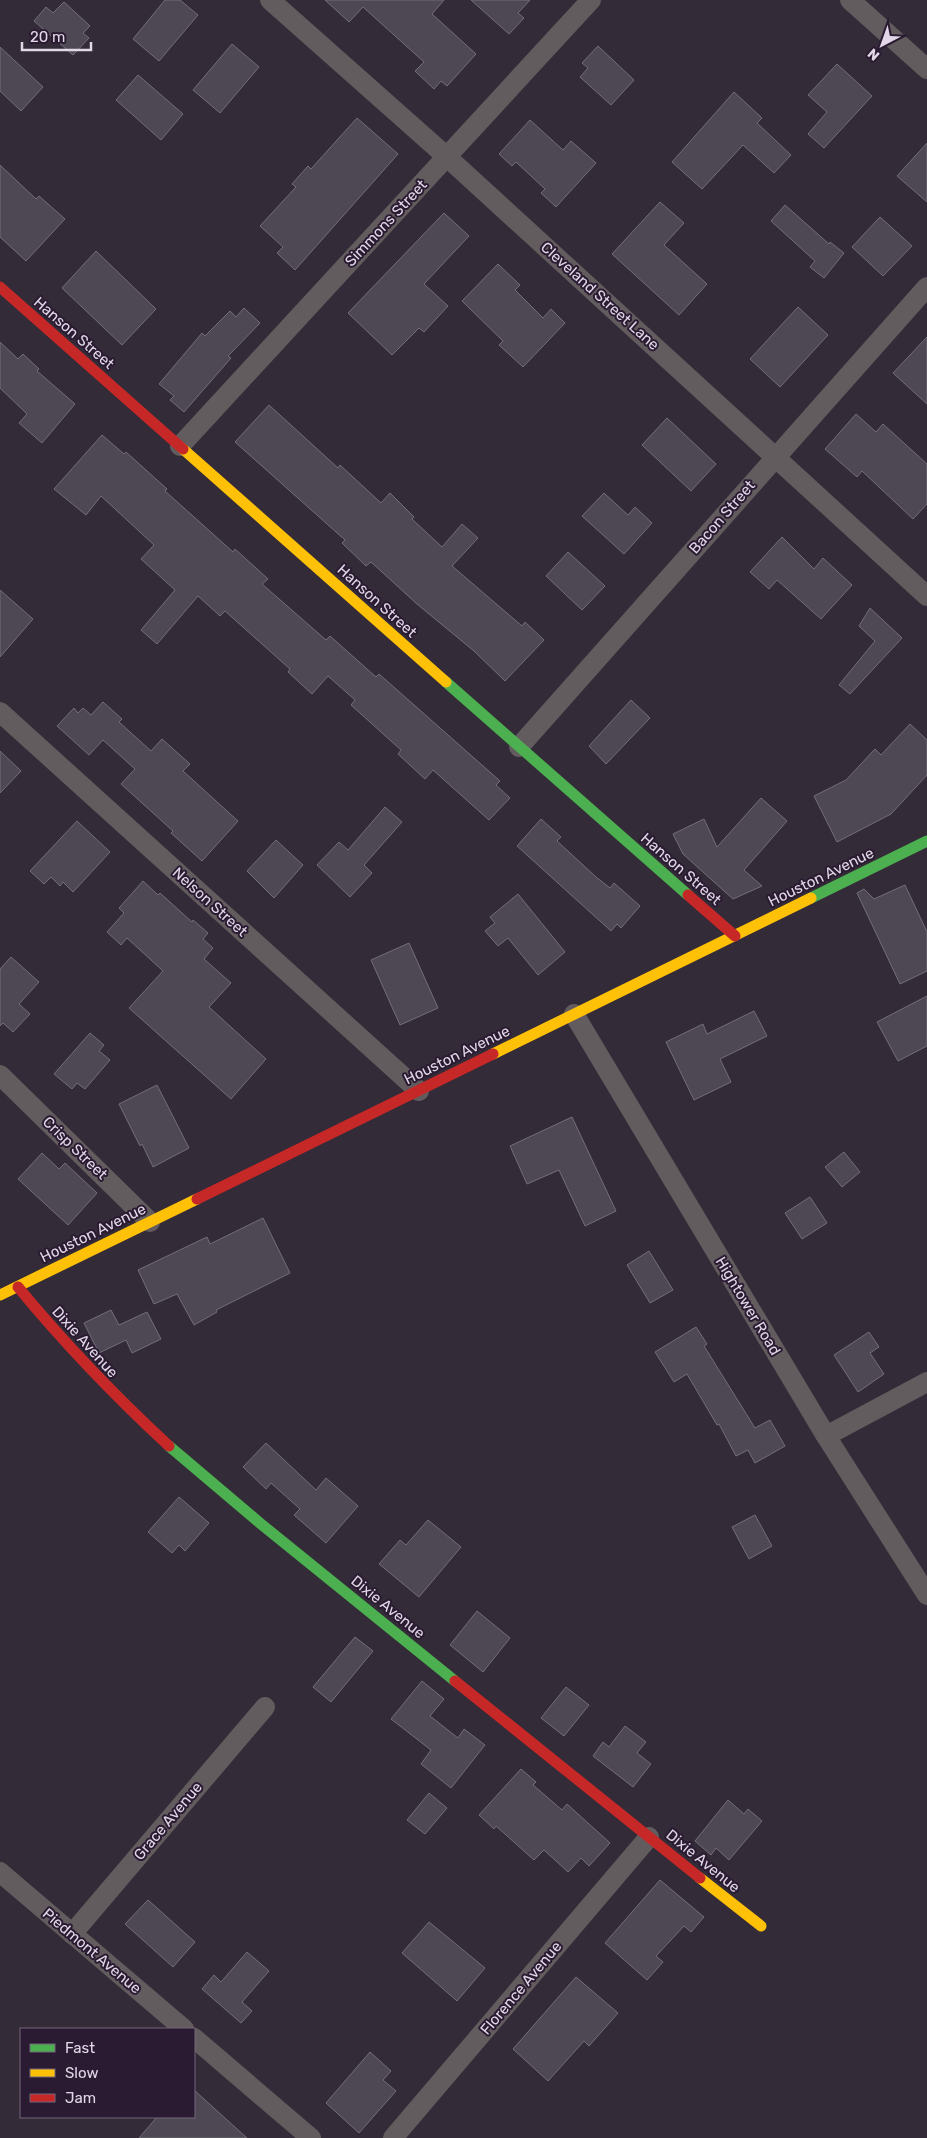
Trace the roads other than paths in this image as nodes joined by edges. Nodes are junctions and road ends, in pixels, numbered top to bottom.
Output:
1 (270, 0) edge
2 (591, 0) edge
3 (850, 0) edge
4 (927, 69) edge
5 (447, 157) junction
6 (0, 287) edge
7 (927, 287) edge
8 (180, 446) junction
9 (776, 457) junction
10 (927, 596) edge
11 (0, 712) edge
12 (519, 748) junction
13 (927, 841) edge
14 (735, 936) junction
15 (574, 1014) junction
16 (0, 1075) edge
17 (419, 1091) junction
18 (150, 1222) junction
19 (18, 1287) junction
20 (0, 1295) edge
21 (927, 1382) edge
22 (826, 1436) junction
23 (927, 1595) edge
24 (265, 1707) dead end
25 (649, 1837) junction
26 (0, 1872) edge
27 (761, 1926) dead end
28 (72, 1934) junction
29 (183, 2028) edge
30 (195, 2039) edge
31 (311, 2138) edge
32 (393, 2138) edge

1 - 5 street, Cleveland Street Lane
2 - 5 street, Simmons Street
3 - 4 street
5 - 8 street, Simmons Street
5 - 9 street, Cleveland Street Lane
6 - 8 street, Hanson Street
7 - 9 street, Bacon Street
8 - 12 street, Hanson Street
9 - 10 street, Cleveland Street Lane
9 - 12 street, Bacon Street
11 - 17 street, Nelson Street
12 - 14 street, Hanson Street
13 - 14 street, Houston Avenue
14 - 15 street, Houston Avenue
15 - 17 street, Houston Avenue
15 - 22 street, Hightower Road
16 - 18 street, Crisp Street
17 - 18 street, Houston Avenue
18 - 19 street, Houston Avenue
19 - 20 street, Houston Avenue
19 - 25 street, Dixie Avenue
21 - 22 street
22 - 23 street, Hightower Road
24 - 28 street, Grace Avenue
25 - 27 street, Dixie Avenue
25 - 32 street, Florence Avenue
26 - 28 street, Piedmont Avenue
28 - 29 street, Piedmont Avenue
30 - 31 street

